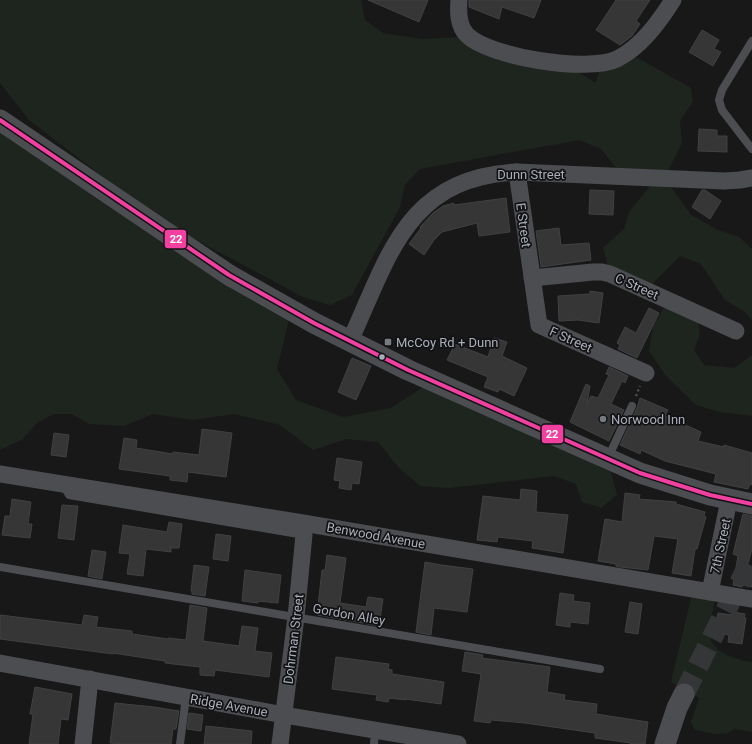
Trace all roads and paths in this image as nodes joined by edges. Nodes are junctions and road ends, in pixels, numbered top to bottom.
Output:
1 (458, 0) edge
2 (673, 0) edge
3 (752, 41) edge
4 (0, 120) edge
5 (752, 149) edge
6 (517, 172) junction
7 (752, 178) edge
8 (532, 278) junction
9 (736, 331) dead end
10 (350, 341) junction
11 (646, 374) joint
12 (632, 406) joint
13 (608, 458) junction
14 (0, 474) edge
15 (61, 484) junction
16 (729, 500) junction
17 (752, 504) edge
18 (304, 535) joint
19 (0, 567) edge
20 (710, 592) junction
21 (752, 599) edge
22 (296, 617) junction
23 (0, 663) edge
24 (600, 669) dead end
25 (90, 679) junction
26 (684, 694) tunnel mouth
27 (186, 697) junction
28 (284, 715) junction
29 (374, 737) edge
30 (83, 744) edge
31 (180, 744) edge
32 (280, 744) edge
33 (458, 744) edge
34 (665, 744) edge

1 - 2 street
3 - 5 lane
4 - 10 street
6 - 7 street, Dunn Street
6 - 8 street, E Street
6 - 10 street, Dunn Street
8 - 9 street, C Street
8 - 11 street, F Street
10 - 13 street
11 - 12 path
12 - 13 lane
13 - 16 street
14 - 15 street, Benwood Avenue
15 - 18 lane
15 - 20 street, Benwood Avenue
16 - 17 street
16 - 20 street, 7th Street
18 - 22 street, Dohrman Street
19 - 22 lane, Gordon Alley
20 - 21 street, Benwood Avenue
22 - 24 lane, Gordon Alley
22 - 28 street, Dohrman Street
23 - 25 street, Ridge Avenue
25 - 27 street, Ridge Avenue
25 - 30 street
26 - 34 street
27 - 28 street, Ridge Avenue
27 - 31 lane
28 - 29 street, Ridge Avenue
28 - 32 street, Dohrman Street
29 - 33 street, Ridge Avenue

